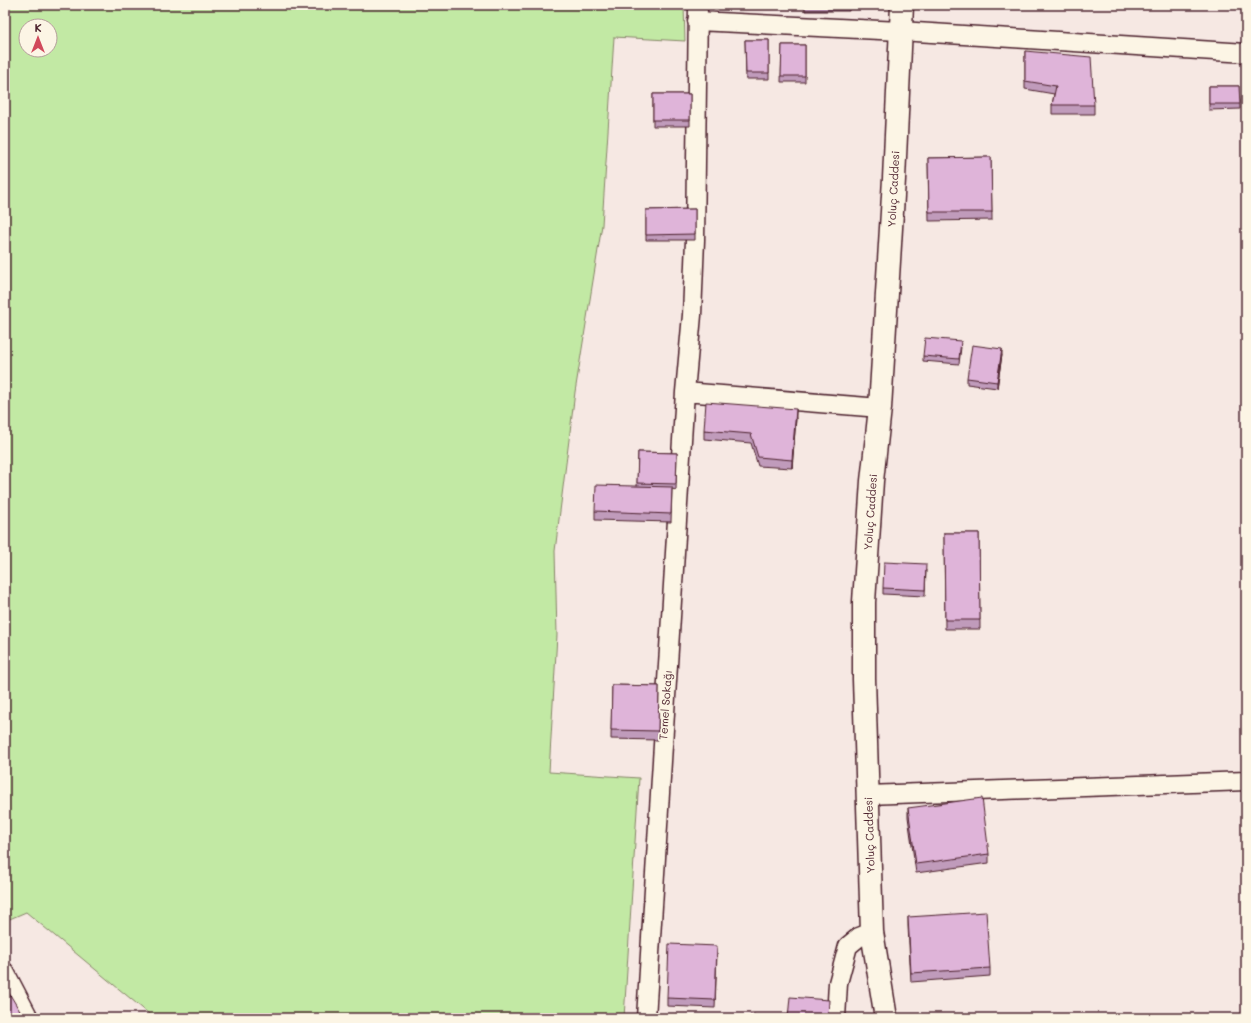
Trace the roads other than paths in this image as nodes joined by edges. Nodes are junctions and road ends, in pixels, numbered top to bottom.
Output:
1 (902, 5) edge
2 (697, 13) edge
3 (900, 31) junction
4 (1246, 53) edge
5 (685, 392) junction
6 (880, 408) junction
7 (1246, 781) edge
8 (868, 796) junction
9 (872, 932) junction
10 (5, 972) edge
11 (29, 1018) edge
12 (646, 1018) edge
13 (836, 1018) edge
14 (886, 1018) edge

1 - 3 street, Yoluç Caddesi
2 - 3 street
2 - 5 street, Temel Sokağı
3 - 4 street
3 - 6 street, Yoluç Caddesi
5 - 6 street
5 - 12 street, Temel Sokağı
6 - 8 street, Yoluç Caddesi
7 - 8 street
8 - 9 street, Yoluç Caddesi
9 - 13 street
9 - 14 street, Yoluç Caddesi
10 - 11 street

